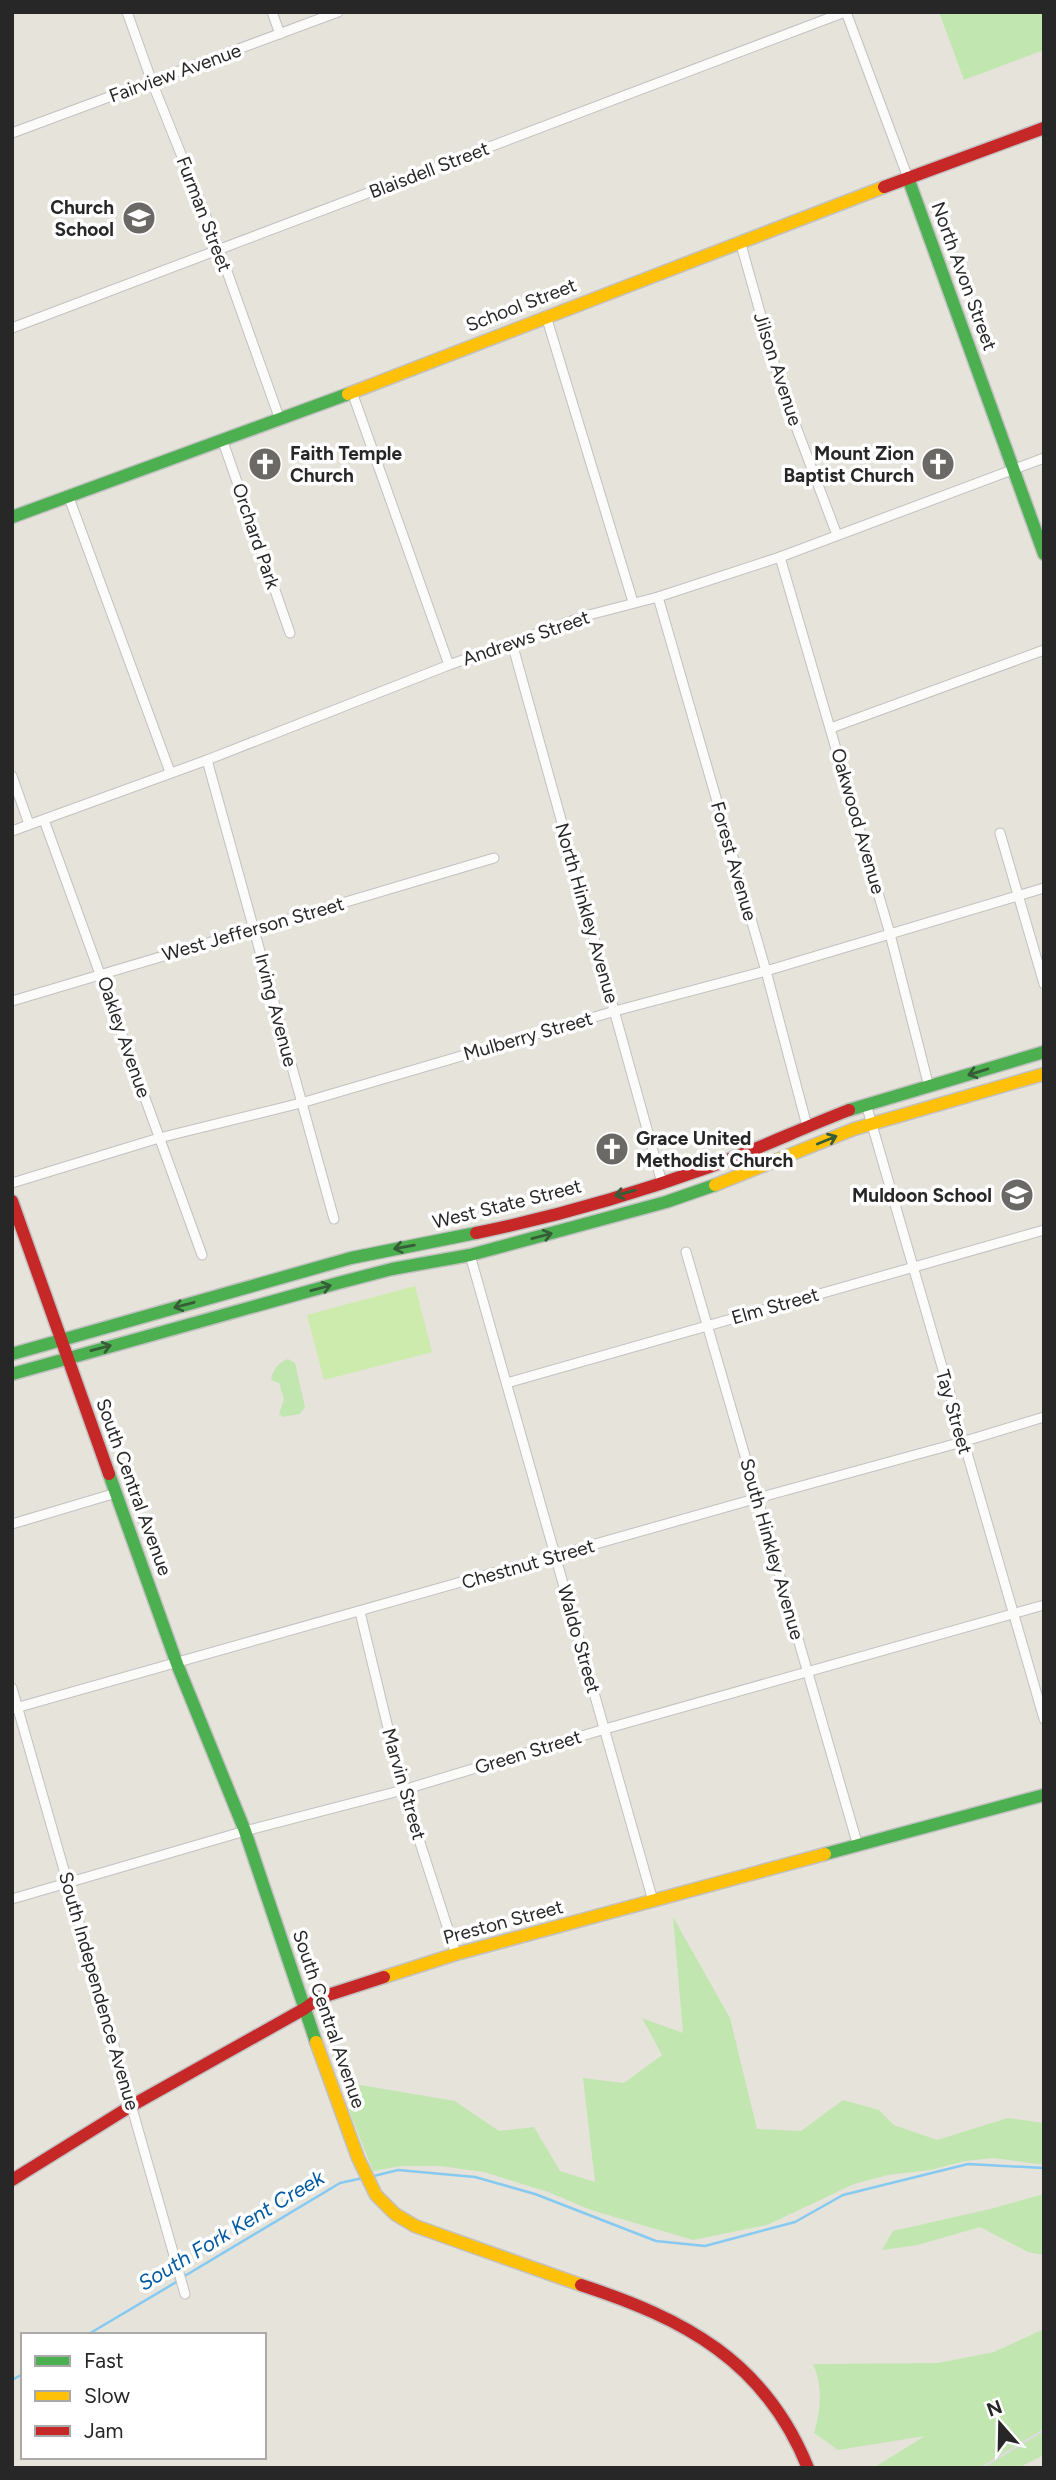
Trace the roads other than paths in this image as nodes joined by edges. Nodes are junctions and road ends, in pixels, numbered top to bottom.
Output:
1 (127, 12) edge
2 (272, 12) edge
3 (338, 12) edge
4 (846, 12) edge
5 (280, 34) junction
6 (152, 82) junction
7 (1044, 128) edge
8 (12, 134) edge
9 (908, 178) junction
10 (740, 241) junction
11 (219, 249) junction
12 (547, 316) junction
13 (12, 328) edge
14 (352, 392) junction
15 (279, 417) junction
16 (222, 439) junction
17 (1044, 458) edge
18 (1013, 469) junction
19 (68, 495) junction
20 (12, 517) edge
21 (837, 535) junction
22 (1044, 554) edge
23 (780, 557) junction
24 (658, 597) junction
25 (633, 602) junction
26 (290, 634) dead end
27 (512, 643) junction
28 (1044, 650) edge
29 (449, 665) junction
30 (831, 728) junction
31 (207, 760) junction
32 (170, 772) junction
33 (12, 776) edge
34 (44, 820) junction
35 (29, 824) junction
36 (12, 831) edge
37 (1000, 833) dead end
38 (494, 858) dead end
39 (1044, 888) edge
40 (1018, 895) junction
41 (253, 928) junction
42 (890, 934) junction
43 (766, 971) junction
44 (101, 973) junction
45 (1044, 984) edge
46 (12, 1001) edge
47 (615, 1011) junction
48 (1044, 1052) edge
49 (1044, 1074) edge
50 (929, 1087) junction
51 (301, 1104) junction
52 (866, 1104) junction
53 (873, 1123) junction
54 (807, 1126) junction
55 (159, 1138) junction
56 (12, 1183) edge
57 (662, 1183) junction
58 (12, 1201) edge
59 (334, 1219) dead end
60 (1044, 1230) edge
61 (687, 1252) dead end
62 (202, 1255) dead end
63 (470, 1255) junction
64 (912, 1267) junction
65 (708, 1325) junction
66 (61, 1339) junction
67 (12, 1353) edge
68 (67, 1357) junction
69 (12, 1374) edge
70 (507, 1383) junction
71 (1044, 1418) edge
72 (962, 1442) junction
73 (116, 1493) junction
74 (758, 1498) junction
75 (12, 1524) edge
76 (556, 1556) junction
77 (1044, 1605) edge
78 (360, 1612) junction
79 (1012, 1615) junction
80 (177, 1664) junction
81 (808, 1671) junction
82 (12, 1688) edge
83 (15, 1708) edge
84 (1044, 1719) edge
85 (605, 1729) junction
86 (403, 1790) junction
87 (1044, 1795) edge
88 (245, 1831) junction
89 (858, 1846) junction
90 (68, 1883) junction
91 (12, 1899) edge
92 (653, 1901) junction
93 (456, 1954) junction
94 (304, 2009) junction
95 (131, 2106) junction
96 (12, 2180) edge
97 (185, 2294) dead end
98 (808, 2468) edge

1 - 6 street, Furman Street
2 - 5 street
3 - 5 street, Fairview Avenue
4 - 9 street, North Avon Street
4 - 11 street, Blaisdell Street
5 - 6 street, Fairview Avenue
6 - 8 street, Fairview Avenue
6 - 11 street, Furman Street
7 - 9 main road, School Street
9 - 10 main road, School Street
9 - 18 main road, North Avon Street
10 - 12 main road, School Street
10 - 21 street, Jilson Avenue
11 - 13 street, Blaisdell Street
11 - 15 street, Furman Street
12 - 14 main road, School Street
12 - 25 street
14 - 15 main road, School Street
14 - 29 street
15 - 16 main road, School Street
16 - 19 main road, School Street
16 - 26 street, Orchard Park
17 - 18 street, Andrews Street
18 - 21 street, Andrews Street
18 - 22 main road, North Avon Street
19 - 20 main road, School Street
19 - 32 street
21 - 23 street, Andrews Street
23 - 24 street, Andrews Street
23 - 30 street, Oakwood Avenue
24 - 25 street, Andrews Street
24 - 43 street, Forest Avenue
25 - 27 street, Andrews Street
27 - 29 street, Andrews Street
27 - 47 street, North Hinkley Avenue
28 - 30 street
29 - 31 street, Andrews Street
30 - 42 street, Oakwood Avenue
31 - 32 street, Andrews Street
31 - 41 street, Irving Avenue
32 - 34 street, Andrews Street
33 - 35 street
34 - 35 street, Andrews Street
34 - 44 street, Oakley Avenue
35 - 36 street, Andrews Street
37 - 40 street
38 - 41 street, West Jefferson Street
39 - 40 street, Mulberry Street
40 - 42 street, Mulberry Street
40 - 45 street
41 - 44 street, West Jefferson Street
41 - 51 street, Irving Avenue
42 - 43 street, Mulberry Street
42 - 50 street, Oakwood Avenue
43 - 47 street, Mulberry Street
43 - 54 street, Forest Avenue
44 - 46 street, West Jefferson Street
44 - 55 street, Oakley Avenue
47 - 51 street, Mulberry Street
47 - 57 street, North Hinkley Avenue
48 -> 50 main road, West State Street
49 - 53 main road, West State Street
50 - 52 main road, West State Street
51 - 55 street, Mulberry Street
51 - 59 street, Irving Avenue
52 - 53 street, Tay Street
52 - 54 main road, West State Street
63 -> 53 main road, West State Street
53 - 64 street, Tay Street
54 - 57 main road, West State Street
55 - 56 street, Mulberry Street
55 - 62 street, Oakley Avenue
57 -> 66 main road, West State Street
58 - 66 main road, South Central Avenue
60 - 64 street, Elm Street
61 - 65 street, South Hinkley Avenue
68 -> 63 main road, West State Street
63 - 70 street, Waldo Street
64 - 65 street, Elm Street
64 - 72 street, Tay Street
65 - 70 street, Elm Street
65 - 74 street, South Hinkley Avenue
66 - 67 main road, West State Street
66 - 68 main road, South Central Avenue
68 - 69 main road, West State Street
68 - 73 main road, South Central Avenue
70 - 76 street, Waldo Street
71 - 72 street, Chestnut Street
72 - 74 street, Chestnut Street
72 - 79 street, Tay Street
73 - 75 street
73 - 80 main road, South Central Avenue
74 - 76 street, Chestnut Street
74 - 81 street, South Hinkley Avenue
76 - 78 street, Chestnut Street
76 - 85 street, Waldo Street
77 - 79 street, Green Street
78 - 80 street, Chestnut Street
78 - 86 street, Marvin Street
79 - 81 street, Green Street
79 - 84 street, Tay Street
80 - 83 street, Chestnut Street
80 - 88 main road, South Central Avenue
81 - 85 street, Green Street
81 - 89 street, South Hinkley Avenue
82 - 83 street, South Independence Avenue
83 - 90 street, South Independence Avenue
85 - 86 street, Green Street
85 - 92 street, Waldo Street
86 - 88 street, Green Street
86 - 93 street, Marvin Street
87 - 89 main road, Preston Street
88 - 90 street, Green Street
88 - 94 main road, South Central Avenue
89 - 92 main road, Preston Street
90 - 91 street, Green Street
90 - 95 street, South Independence Avenue
92 - 93 main road, Preston Street
93 - 94 main road, Preston Street
94 - 95 main road, Preston Street
94 - 98 main road, South Central Avenue
95 - 96 main road, Preston Street
95 - 97 street, South Independence Avenue

